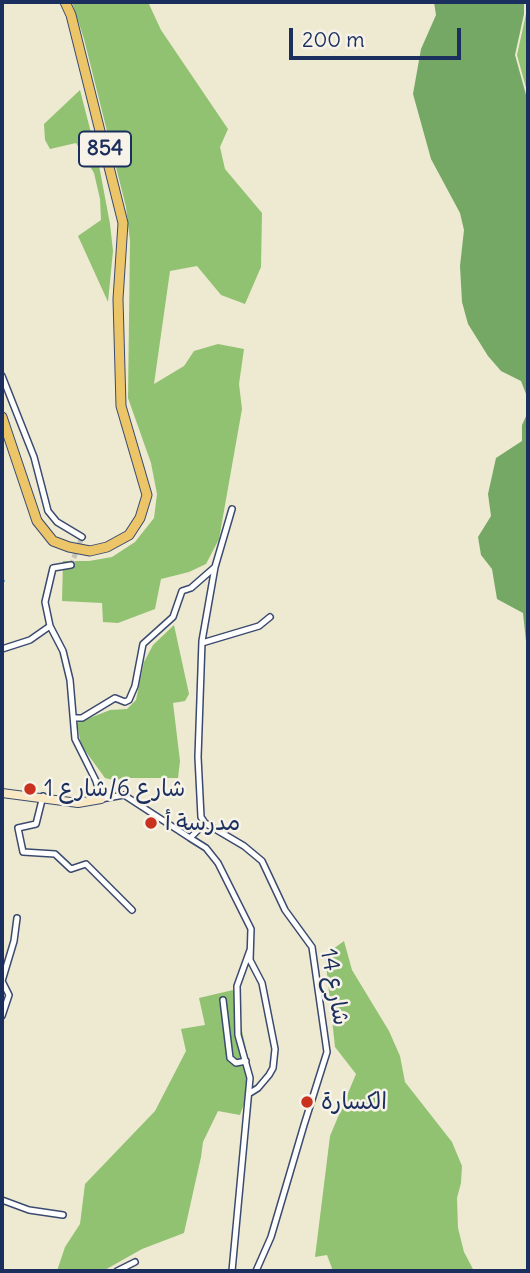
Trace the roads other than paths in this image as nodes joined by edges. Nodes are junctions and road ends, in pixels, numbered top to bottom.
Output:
1 (65, 2) edge
2 (2, 376) edge
3 (2, 418) edge
4 (232, 509) dead end
5 (82, 537) dead end
6 (71, 565) tunnel mouth
7 (215, 567) junction
8 (270, 617) dead end
9 (50, 626) junction
10 (202, 643) junction
11 (2, 649) edge
12 (74, 718) junction
13 (2, 793) edge
14 (43, 796) junction
15 (101, 799) junction
16 (205, 823) junction
17 (190, 838) junction
18 (132, 910) dead end
19 (17, 918) dead end
20 (250, 950) junction
21 (2, 981) edge
22 (223, 1000) dead end
23 (2, 1016) edge
24 (246, 1061) junction
25 (250, 1093) junction
26 (2, 1200) edge
27 (63, 1214) dead end
28 (135, 1262) dead end
29 (117, 1271) edge
30 (232, 1271) edge
31 (256, 1271) edge

1 - 3 main road, 854
2 - 5 street
4 - 7 street
6 - 9 street
7 - 10 street
7 - 12 street
8 - 10 street
9 - 11 street
9 - 12 street
10 - 16 street
12 - 15 street
13 - 14 street
14 - 15 street
14 - 18 street
15 - 17 street
16 - 17 street
16 - 31 street, شارع 14
17 - 20 street
19 - 21 street
20 - 24 street
20 - 25 street
21 - 23 street
22 - 24 street
24 - 25 street
25 - 30 street
26 - 27 street
28 - 29 street

